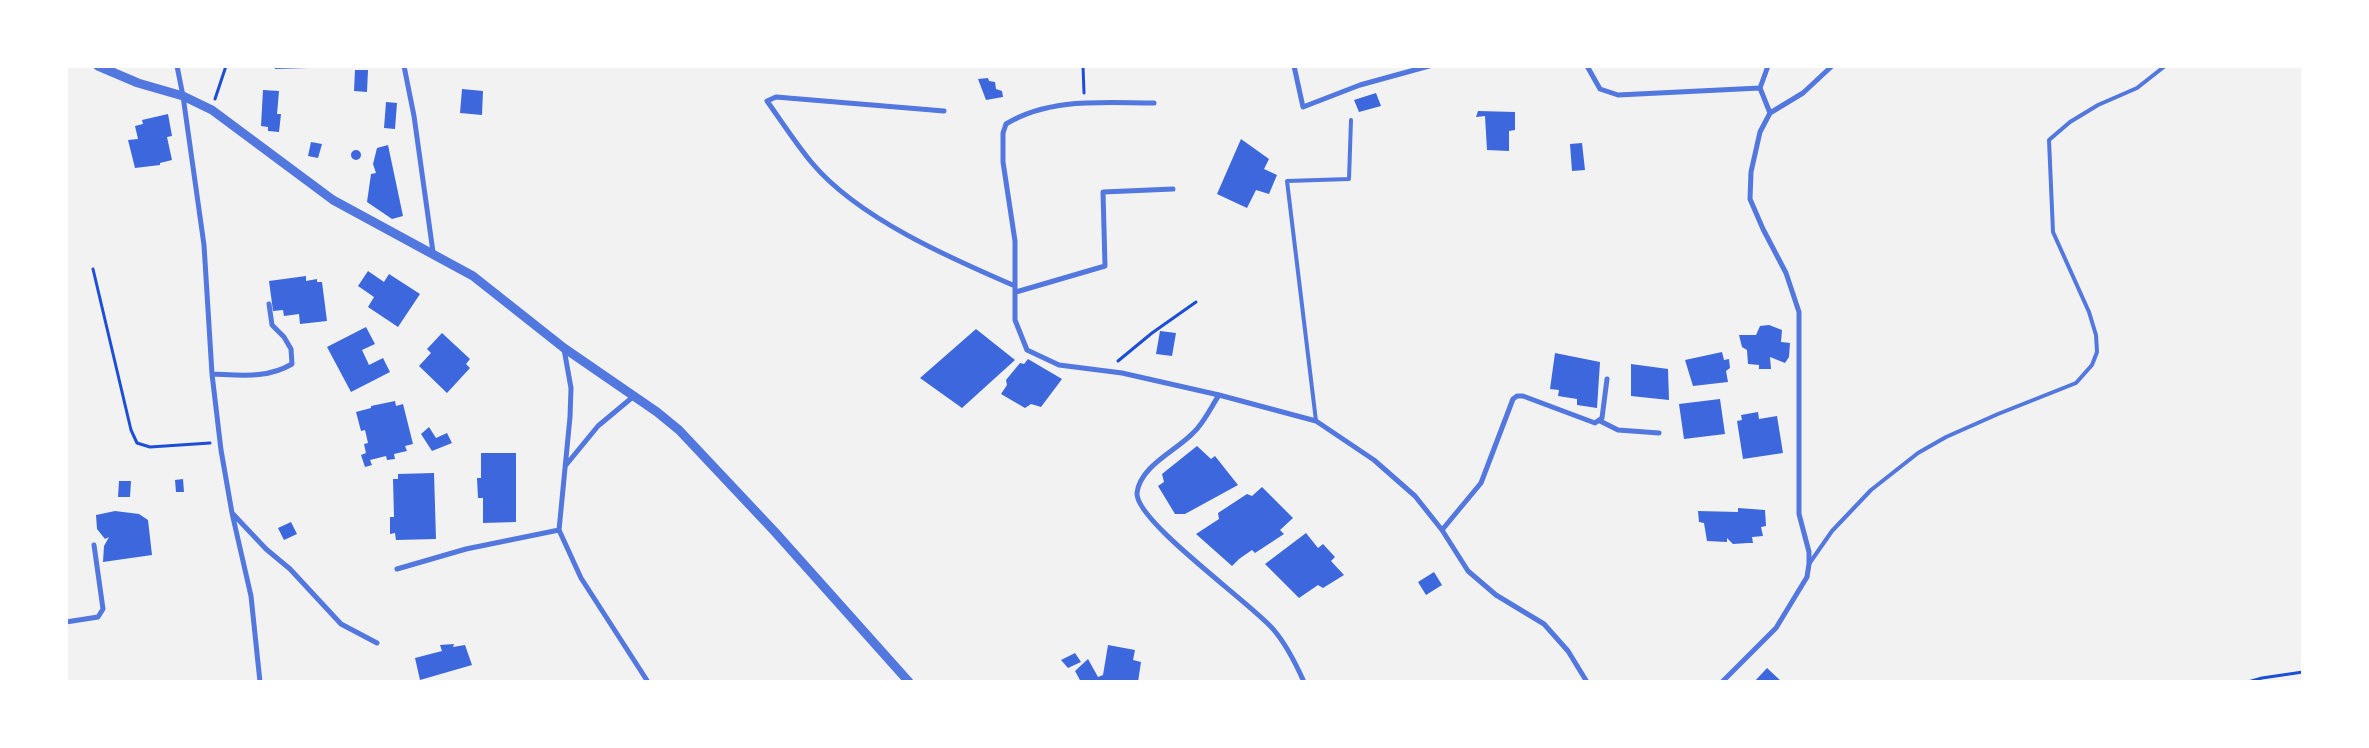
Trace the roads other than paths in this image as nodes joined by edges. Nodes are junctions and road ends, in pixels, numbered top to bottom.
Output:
1 (98, 66) edge
2 (177, 66) edge
3 (404, 66) edge
4 (1294, 66) edge
5 (1429, 66) edge
6 (1587, 66) edge
7 (1768, 66) edge
8 (1832, 66) edge
9 (2165, 66) edge
10 (1760, 88) junction
11 (183, 96) junction
12 (1154, 103) dead end
13 (944, 111) dead end
14 (1770, 113) junction
15 (1351, 120) dead end
16 (1173, 189) dead end
17 (433, 252) junction
18 (1016, 289) junction
19 (269, 304) dead end
20 (564, 348) junction
21 (212, 374) junction
22 (1607, 379) dead end
23 (1219, 395) junction
24 (634, 396) junction
25 (1316, 421) junction
26 (1600, 421) junction
27 (1659, 433) dead end
28 (566, 465) junction
29 (232, 514) junction
30 (559, 530) junction
31 (1442, 530) junction
32 (94, 545) dead end
33 (1810, 564) junction
34 (397, 569) dead end
35 (66, 622) edge
36 (376, 643) dead end
37 (260, 682) edge
38 (648, 682) edge
39 (909, 682) edge
40 (1304, 682) edge
41 (1587, 682) edge
42 (1722, 682) edge

1 - 11 street
2 - 11 street
3 - 17 street
4 - 5 street
6 - 10 street
7 - 10 street
8 - 14 street
9 - 33 lane
10 - 14 street
11 - 17 street
11 - 21 street
12 - 18 street
13 - 18 street
14 - 33 street
15 - 25 lane
16 - 18 street
17 - 20 street
18 - 23 street
19 - 21 street
20 - 24 street
20 - 28 street
21 - 29 street
22 - 26 street
23 - 25 street
23 - 40 street
24 - 28 street
24 - 39 street
25 - 31 street
26 - 27 street
26 - 31 street
28 - 30 street
29 - 36 street
29 - 37 street
30 - 34 street
30 - 38 street
31 - 41 street
32 - 35 street
33 - 42 street

